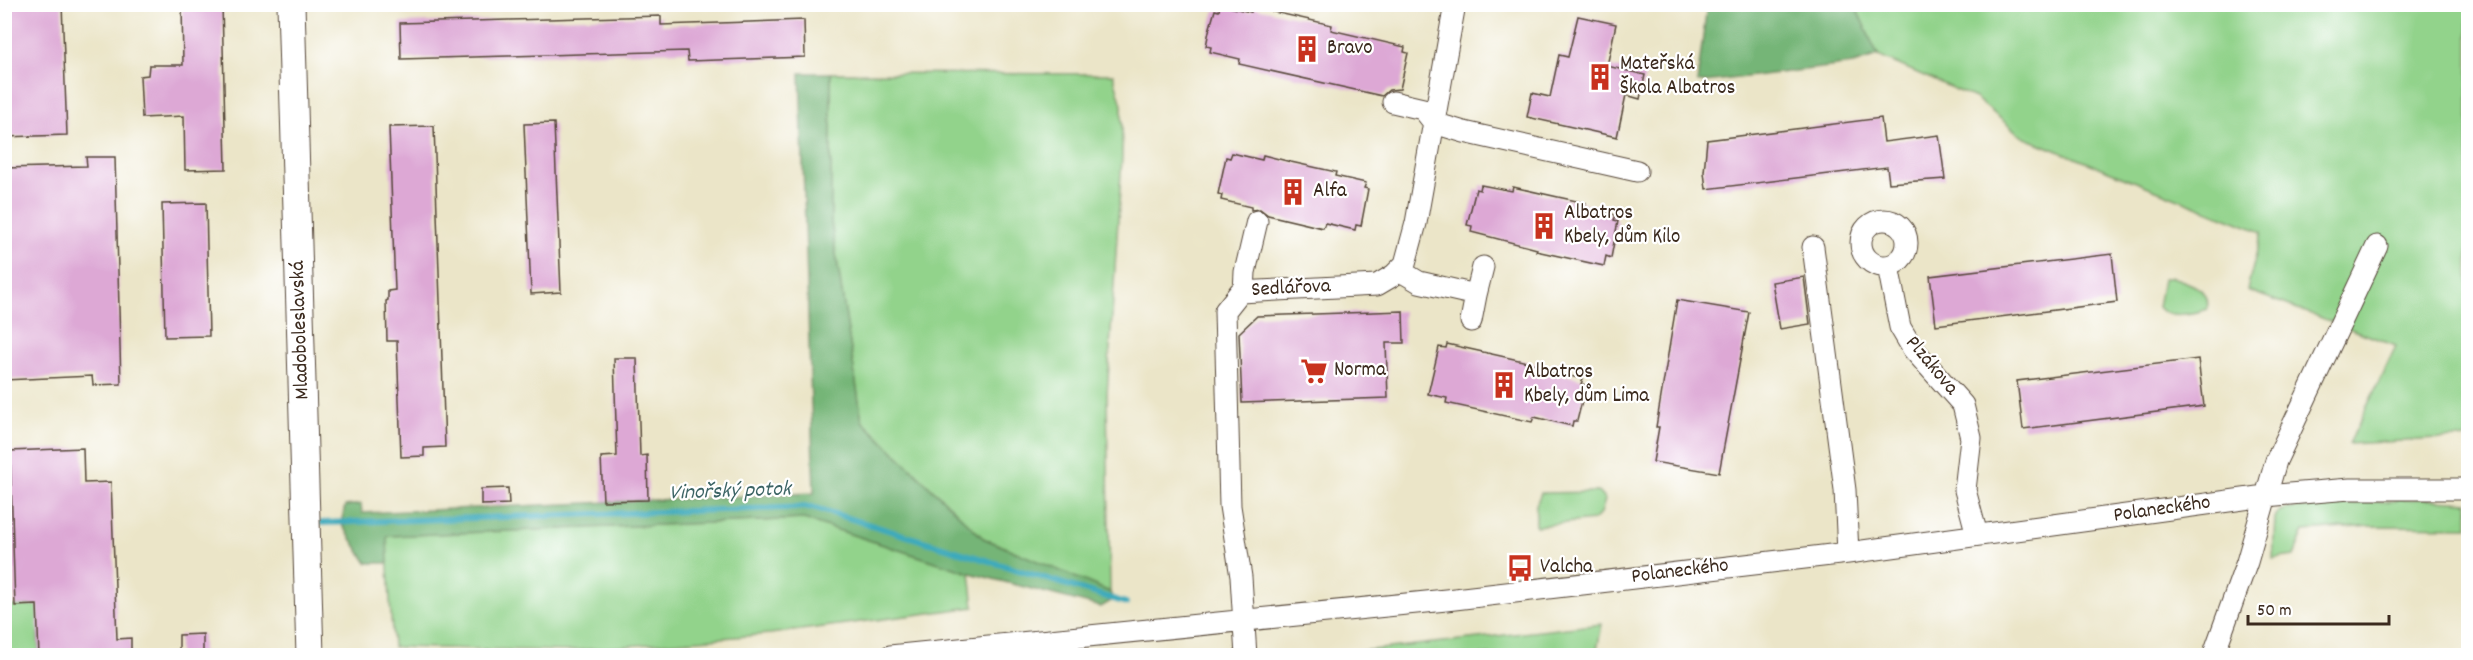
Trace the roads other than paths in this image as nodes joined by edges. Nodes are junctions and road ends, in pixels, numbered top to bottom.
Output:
1 (291, 4) edge
2 (1455, 4) edge
3 (1393, 102) dead end
4 (1434, 123) junction
5 (1637, 171) dead end
6 (1257, 221) dead end
7 (2377, 246) dead end
8 (1813, 247) dead end
9 (1888, 266) dead end
10 (1482, 267) dead end
11 (1399, 270) junction
12 (1244, 292) junction
13 (1476, 295) junction
14 (1471, 321) dead end
15 (2469, 489) edge
16 (2265, 496) junction
17 (1977, 535) junction
18 (1848, 552) junction
19 (1243, 621) junction
20 (310, 656) edge
21 (890, 656) edge
22 (1246, 656) edge
23 (2213, 656) edge

1 - 20 main road, Mladoboleslavská
2 - 4 street
3 - 4 street
4 - 5 street
4 - 11 street
6 - 12 street
7 - 16 street
8 - 18 street
9 - 17 street, Plzákova
10 - 13 street
11 - 12 street, Sedlářova
11 - 13 street
12 - 19 street, Sedlářova
13 - 14 street
15 - 16 street, Polaneckého
16 - 17 street, Polaneckého
16 - 23 street
17 - 18 street, Polaneckého
18 - 19 street, Polaneckého
19 - 21 street, Polaneckého
19 - 22 street, Sedlářova

